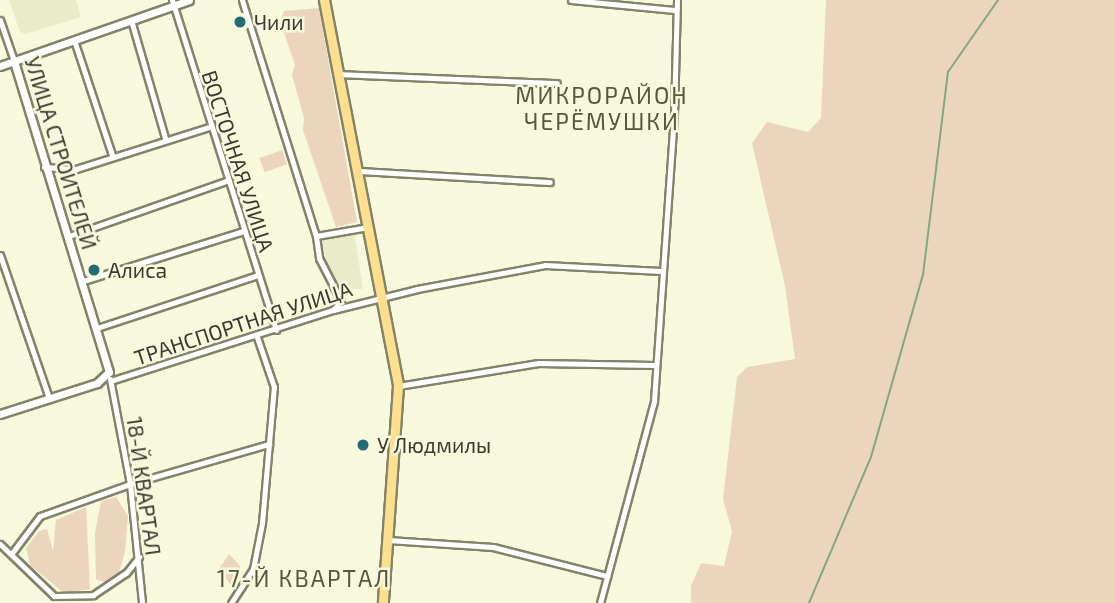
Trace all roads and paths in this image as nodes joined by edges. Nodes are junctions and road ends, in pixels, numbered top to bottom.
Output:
1 (189, 0) edge
2 (242, 0) edge
3 (324, 0) edge
4 (571, 0) edge
5 (677, 0) edge
6 (173, 3) edge
7 (675, 10) junction
8 (0, 20) edge
9 (131, 20) junction
10 (74, 40) junction
11 (14, 61) junction
12 (0, 66) edge
13 (339, 74) junction
14 (557, 83) dead end
15 (209, 127) junction
16 (165, 138) junction
17 (112, 155) junction
18 (44, 167) junction
19 (358, 172) junction
20 (226, 181) junction
21 (550, 182) dead end
22 (368, 227) junction
23 (244, 231) junction
24 (69, 236) junction
25 (316, 236) junction
26 (0, 255) edge
27 (661, 271) junction
28 (258, 275) junction
29 (83, 281) junction
30 (383, 298) junction
31 (333, 310) junction
32 (97, 328) junction
33 (276, 330) junction
34 (257, 337) junction
35 (654, 365) junction
36 (111, 379) junction
37 (398, 386) junction
38 (49, 398) junction
39 (1, 412) edge
40 (269, 444) junction
41 (130, 484) junction
42 (388, 540) junction
43 (0, 544) edge
44 (12, 553) junction
45 (139, 557) junction
46 (607, 576) junction
47 (142, 603) edge
48 (231, 603) edge
49 (383, 603) edge
50 (600, 603) edge

1 - 6 street
2 - 25 street
3 - 13 main road
4 - 7 street
5 - 7 street
6 - 9 street
6 - 15 street, ВОСТОЧНАЯ УЛИЦА
7 - 27 street
8 - 11 street, УЛИЦА СТРОИТЕЛЕЙ
9 - 10 street
9 - 16 street
10 - 11 street
10 - 17 street
11 - 12 street
11 - 18 street, УЛИЦА СТРОИТЕЛЕЙ
13 - 14 street
13 - 19 main road
15 - 16 street
15 - 20 street, ВОСТОЧНАЯ УЛИЦА
16 - 17 street
17 - 18 street
18 - 24 street, УЛИЦА СТРОИТЕЛЕЙ
19 - 21 street
19 - 22 main road
20 - 23 street, ВОСТОЧНАЯ УЛИЦА
20 - 24 street
22 - 25 street
22 - 30 main road
23 - 28 street, ВОСТОЧНАЯ УЛИЦА
23 - 29 street
24 - 29 street, УЛИЦА СТРОИТЕЛЕЙ
25 - 31 street
26 - 38 street
27 - 30 street, ТРАНСПОРТНАЯ УЛИЦА
27 - 35 street
28 - 32 street
28 - 33 street, ВОСТОЧНАЯ УЛИЦА
29 - 32 street, УЛИЦА СТРОИТЕЛЕЙ
30 - 31 street, ТРАНСПОРТНАЯ УЛИЦА
30 - 37 main road
31 - 33 street, ТРАНСПОРТНАЯ УЛИЦА
32 - 36 street, УЛИЦА СТРОИТЕЛЕЙ
33 - 34 street, ТРАНСПОРТНАЯ УЛИЦА
34 - 36 street, ТРАНСПОРТНАЯ УЛИЦА
34 - 40 street
35 - 37 street
35 - 46 street
36 - 38 street, ТРАНСПОРТНАЯ УЛИЦА
36 - 41 street, 18-Й КВАРТАЛ
37 - 42 main road
38 - 39 street, ТРАНСПОРТНАЯ УЛИЦА
40 - 41 street
40 - 48 street
41 - 44 street
41 - 45 street, 18-Й КВАРТАЛ
42 - 46 street
42 - 49 main road
43 - 44 street
44 - 45 street
45 - 47 street, 18-Й КВАРТАЛ
46 - 50 street

